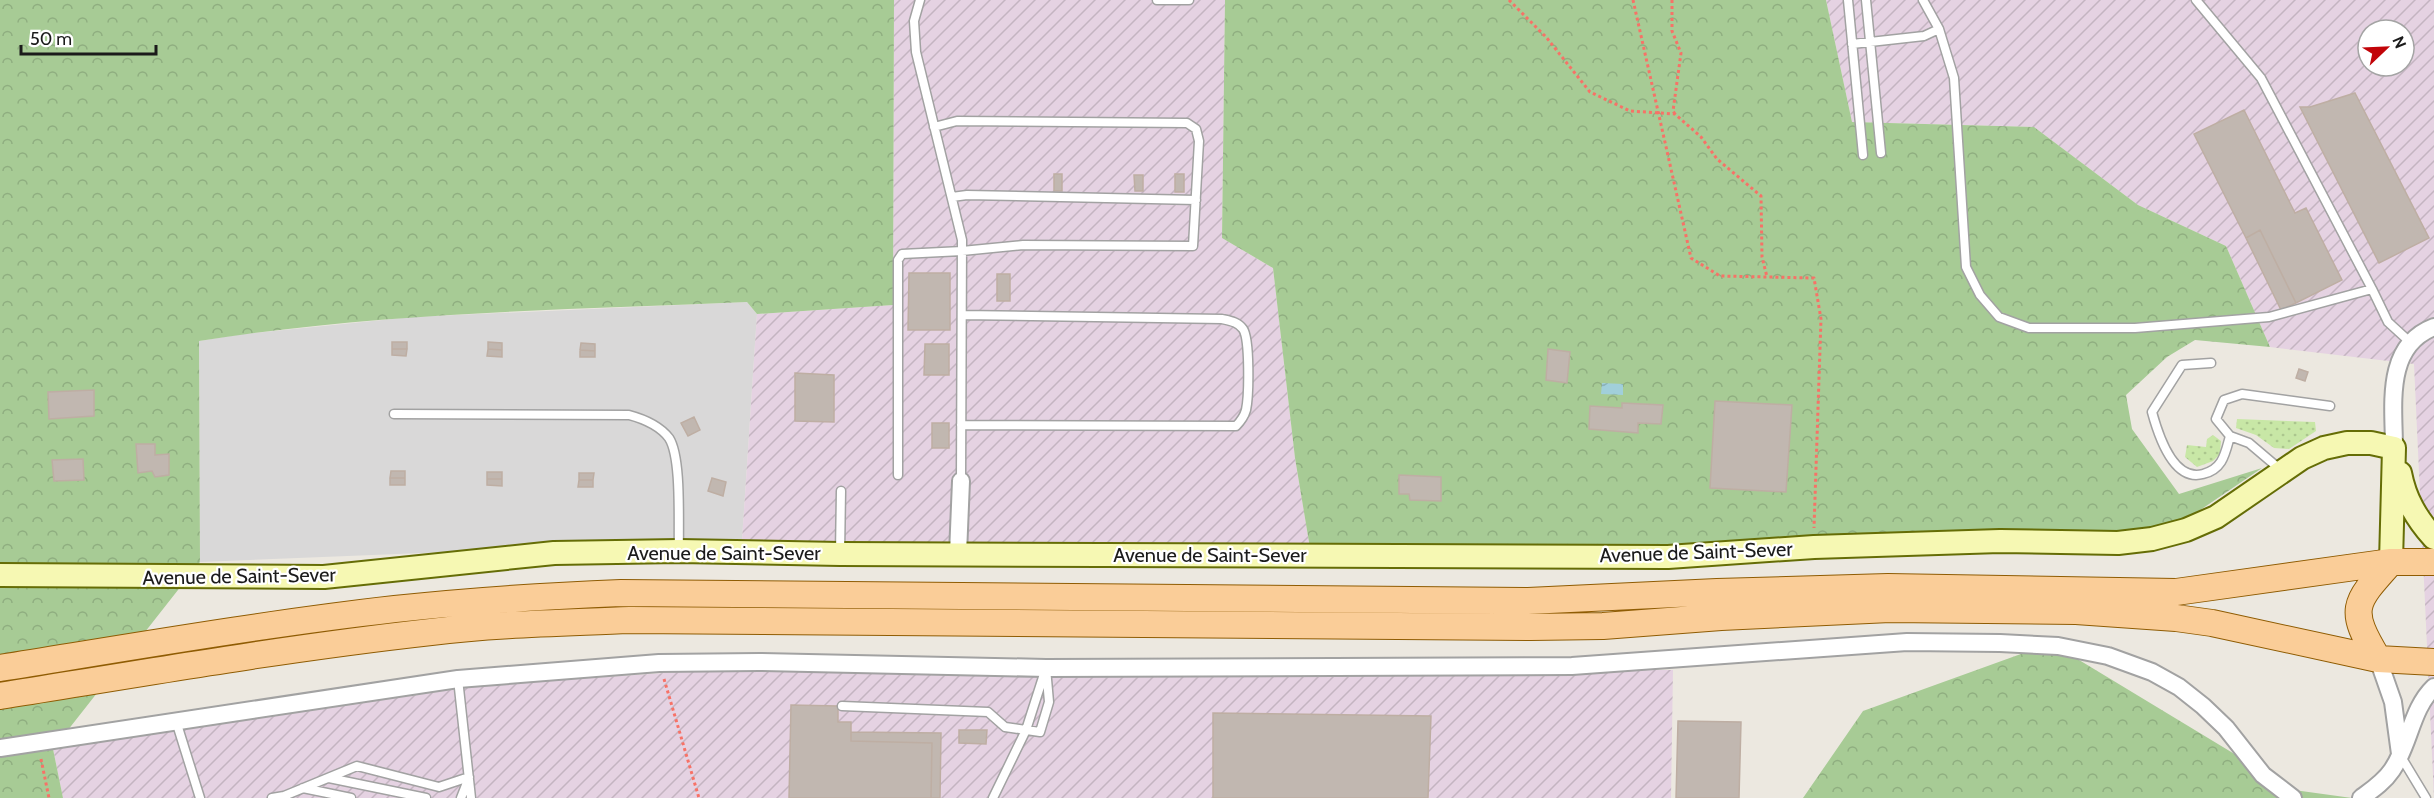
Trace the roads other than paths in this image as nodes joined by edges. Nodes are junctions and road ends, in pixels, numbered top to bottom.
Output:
1 (920, 0) edge
2 (1157, 0) edge
3 (1189, 0) edge
4 (1848, 0) edge
5 (1866, 0) edge
6 (1923, 0) edge
7 (2196, 0) edge
8 (1939, 29) junction
9 (1870, 41) junction
10 (1852, 44) junction
11 (934, 127) junction
12 (1881, 153) dead end
13 (1863, 155) dead end
14 (952, 197) junction
15 (1196, 200) junction
16 (962, 251) junction
17 (2372, 289) junction
18 (962, 315) junction
19 (2434, 327) edge
20 (2411, 343) junction
21 (2211, 363) dead end
22 (2330, 406) dead end
23 (394, 414) dead end
24 (961, 425) junction
25 (2230, 435) junction
26 (2394, 448) junction
27 (2282, 471) junction
28 (898, 475) dead end
29 (961, 481) joint
30 (841, 491) dead end
31 (2434, 538) edge
32 (679, 551) junction
33 (840, 554) junction
34 (958, 554) junction
35 (2391, 562) junction
36 (2434, 562) edge
37 (0, 575) edge
38 (2378, 659) junction
39 (2434, 662) edge
40 (0, 668) edge
41 (1046, 668) junction
42 (458, 679) junction
43 (2434, 687) edge
44 (0, 696) edge
45 (842, 706) dead end
46 (176, 720) junction
47 (1026, 730) junction
48 (0, 748) edge
49 (2400, 755) junction
50 (469, 777) junction
51 (329, 778) junction
52 (303, 788) junction
53 (200, 798) edge
54 (272, 798) edge
55 (351, 798) edge
56 (426, 798) edge
57 (461, 798) edge
58 (471, 798) edge
59 (993, 798) edge
60 (2293, 798) edge
61 (2361, 798) edge
62 (2426, 798) edge

1 - 11 lane
2 - 3 lane
4 - 10 lane
5 - 9 lane
6 - 8 lane
7 - 17 lane
8 - 9 lane
8 - 17 lane
9 - 10 lane
9 - 12 lane
10 - 13 lane
11 - 14 lane
11 - 15 lane
14 - 15 lane
14 - 16 lane
15 - 16 lane
16 - 18 lane
16 - 28 lane
17 - 20 lane
18 - 24 lane
18 - 24 lane
19 - 20 street
20 - 26 street
21 - 25 lane
22 - 25 lane
23 - 32 lane
24 - 29 lane
25 - 27 lane
26 - 27 street, Avenue de Saint-Sever
26 - 31 street
26 - 35 street
27 - 34 street, Avenue de Saint-Sever
29 - 34 street
30 - 33 lane
32 - 33 street, Avenue de Saint-Sever
32 - 37 street, Avenue de Saint-Sever
33 - 34 street, Avenue de Saint-Sever
35 - 36 main road
35 - 38 main road
35 - 40 main road
38 - 39 main road
38 - 44 main road
38 - 49 street
41 - 42 street
41 - 47 lane
41 - 47 lane
41 - 60 street
42 - 46 street
42 - 50 lane
43 - 49 street
45 - 47 lane
46 - 48 street
46 - 53 lane
47 - 59 lane
49 - 61 street
49 - 62 lane
50 - 51 lane
50 - 57 lane
50 - 58 lane
51 - 52 lane
51 - 56 lane
52 - 54 lane
52 - 55 lane

